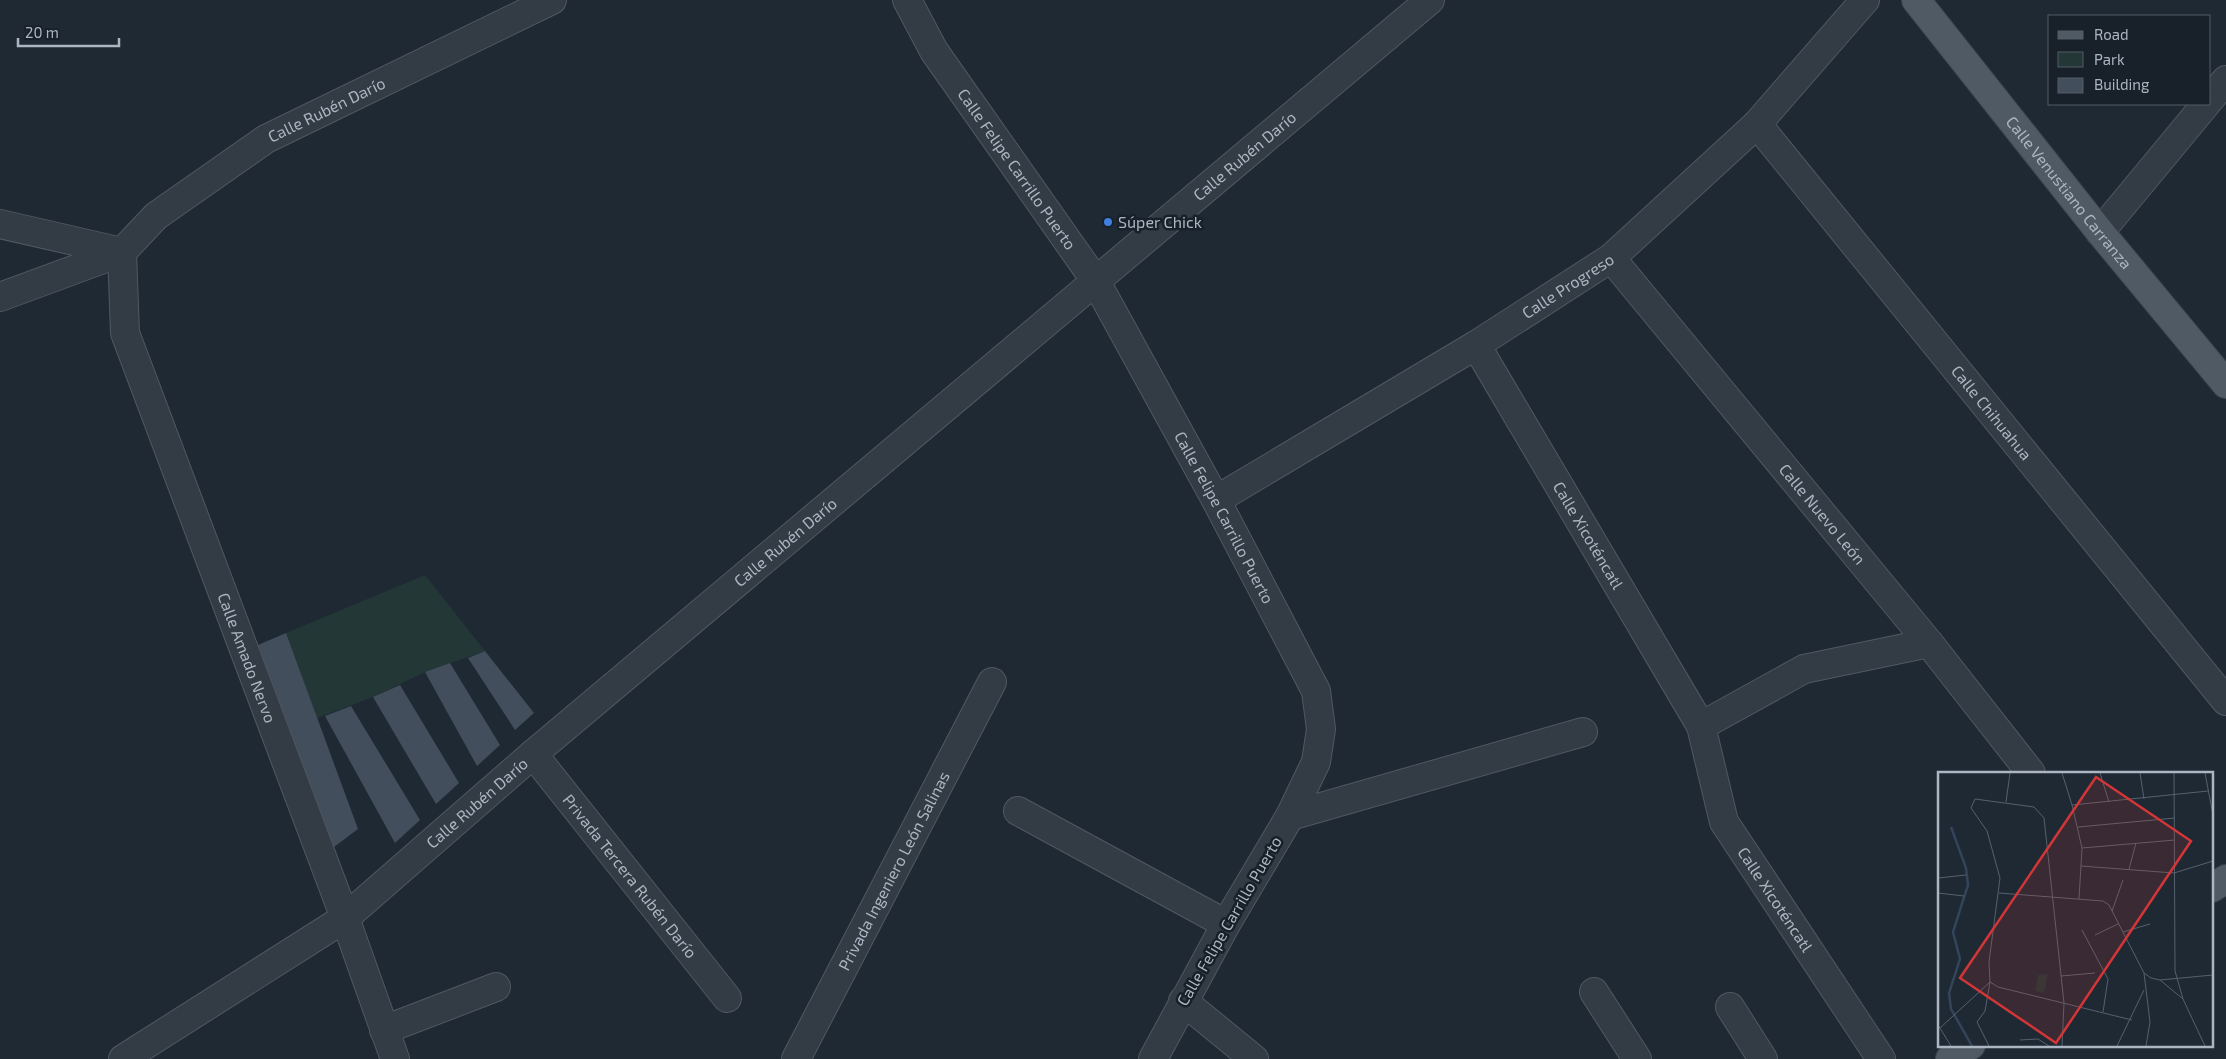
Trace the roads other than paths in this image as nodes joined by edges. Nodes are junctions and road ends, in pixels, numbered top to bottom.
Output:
1 (552, 0) edge
2 (907, 0) edge
3 (1430, 0) edge
4 (1864, 0) edge
5 (1916, 0) edge
6 (2226, 80) edge
7 (2211, 99) edge
8 (2205, 105) edge
9 (1757, 124) junction
10 (0, 224) edge
11 (2100, 232) junction
12 (122, 252) junction
13 (1611, 258) junction
14 (1095, 280) junction
15 (0, 297) edge
16 (1476, 345) junction
17 (2226, 384) edge
18 (1216, 500) junction
19 (1929, 643) junction
20 (992, 682) dead end
21 (2226, 701) edge
22 (1701, 726) junction
23 (1583, 732) dead end
24 (533, 754) junction
25 (2030, 772) edge
26 (1018, 811) dead end
27 (1290, 816) junction
28 (2226, 879) edge
29 (2214, 887) edge
30 (345, 918) junction
31 (1226, 924) junction
32 (496, 987) dead end
33 (1594, 992) dead end
34 (727, 998) dead end
35 (1183, 1001) junction
36 (1730, 1007) dead end
37 (384, 1030) junction
38 (1970, 1046) edge
39 (123, 1059) edge
40 (395, 1059) edge
41 (796, 1059) edge
42 (1153, 1059) edge
43 (1254, 1059) edge
44 (1638, 1059) edge
45 (1763, 1059) edge
46 (1881, 1059) edge
47 (1950, 1059) edge

1 - 12 street, Calle Rubén Darío
2 - 14 street, Calle Felipe Carrillo Puerto
3 - 14 street, Calle Rubén Darío
4 - 9 street, Calle Progreso
5 - 11 main road, Calle Venustiano Carranza
6 - 7 street
8 - 11 street
9 - 13 street, Calle Progreso
9 - 21 street, Calle Chihuahua
10 - 12 street
11 - 17 main road, Calle Venustiano Carranza
12 - 15 street
12 - 30 street, Calle Amado Nervo
13 - 16 street, Calle Progreso
13 - 19 street, Calle Nuevo León
14 - 18 street, Calle Felipe Carrillo Puerto
14 - 24 street, Calle Rubén Darío
16 - 18 street, Calle Progreso
16 - 22 street, Calle Xicoténcatl
18 - 27 street, Calle Felipe Carrillo Puerto
19 - 22 street
19 - 25 street, Calle Nuevo León
20 - 41 street, Privada Ingeniero León Salinas
22 - 46 street, Calle Xicoténcatl
23 - 27 street
24 - 30 street, Calle Rubén Darío
24 - 34 street, Privada Tercera Rubén Darío
26 - 31 street
27 - 31 street, Calle Felipe Carrillo Puerto
28 - 29 main road
30 - 37 street, Calle Amado Nervo
30 - 39 street, Calle Rubén Darío
31 - 35 street, Calle Felipe Carrillo Puerto
32 - 37 street
33 - 44 street
35 - 42 street, Calle Felipe Carrillo Puerto
35 - 43 street
36 - 45 street
37 - 40 street, Calle Amado Nervo
38 - 47 main road

